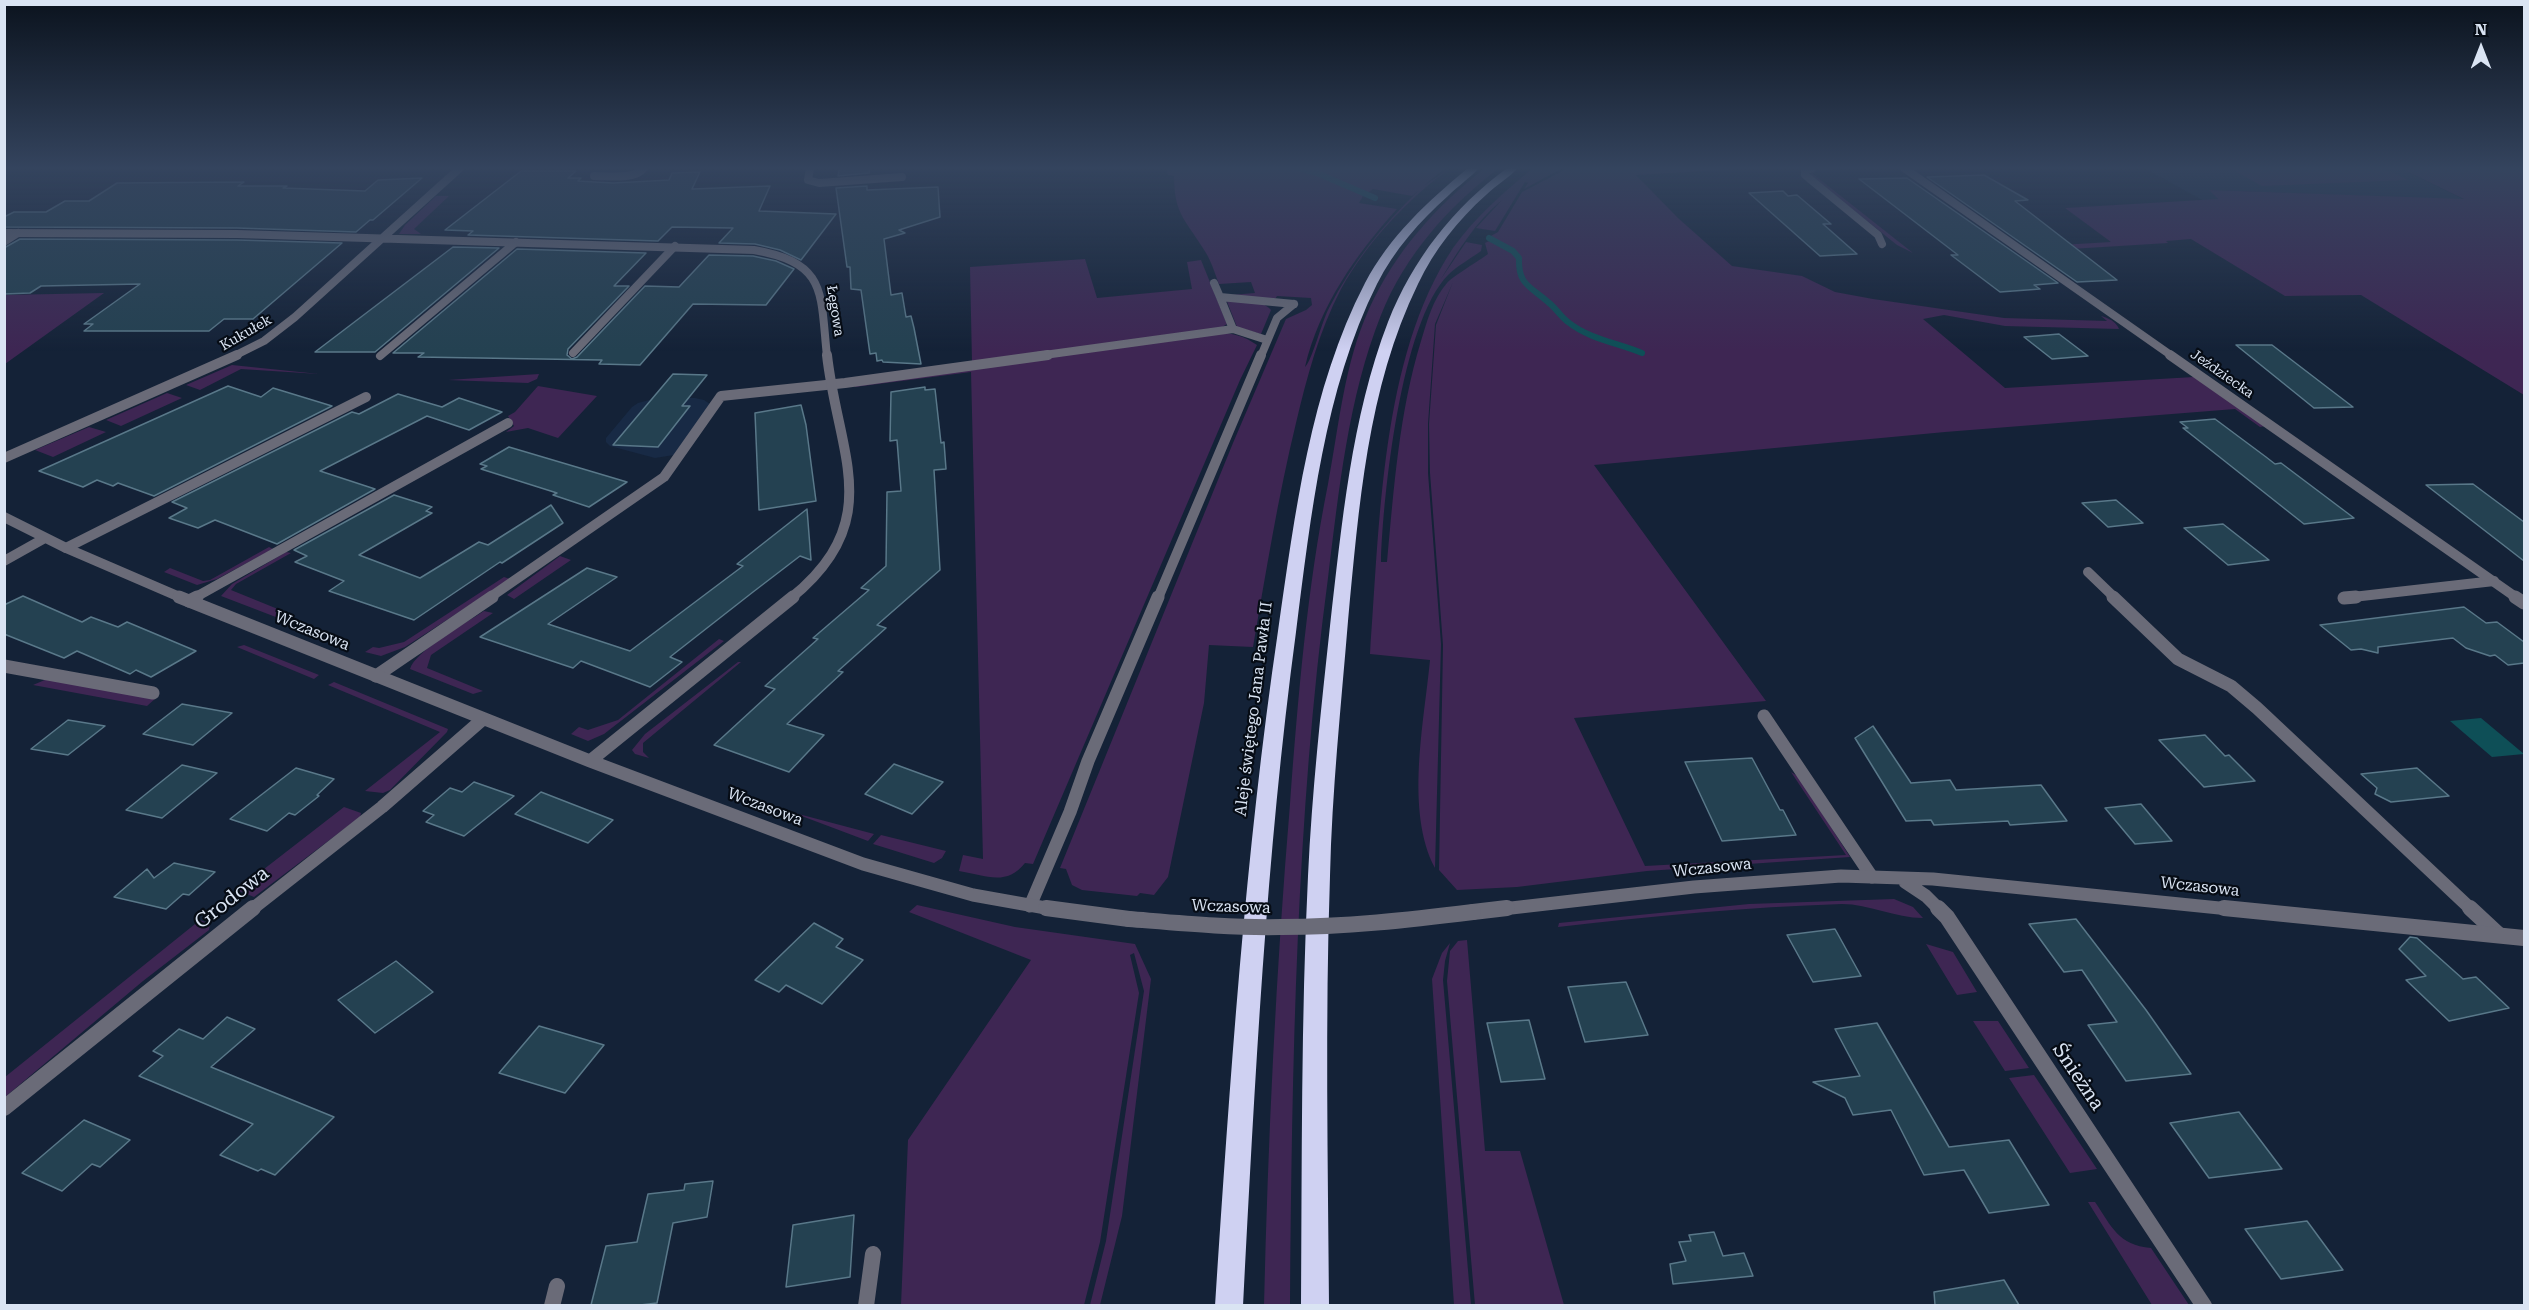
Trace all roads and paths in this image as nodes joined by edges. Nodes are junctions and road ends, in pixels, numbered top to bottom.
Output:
1 (391, 229) edge
2 (1411, 229) edge
3 (1447, 229) edge
4 (1871, 229) edge
5 (1991, 229) edge
6 (4, 233) edge
7 (18, 233) junction
8 (380, 239) junction
9 (4, 242) edge
10 (516, 242) junction
11 (1882, 243) dead end
12 (675, 246) junction
13 (1214, 283) dead end
14 (1220, 297) junction
15 (1233, 329) junction
16 (1267, 339) junction
17 (573, 353) dead end
18 (380, 356) dead end
19 (831, 384) junction
20 (366, 398) dead end
21 (508, 423) dead end
22 (4, 458) edge
23 (4, 517) edge
24 (45, 537) junction
25 (66, 548) junction
26 (4, 561) edge
27 (2088, 572) dead end
28 (2494, 581) junction
29 (2344, 598) dead end
30 (189, 601) junction
31 (2524, 603) edge
32 (4, 666) edge
33 (376, 676) junction
34 (153, 693) dead end
35 (1764, 716) dead end
36 (483, 719) junction
37 (590, 761) junction
38 (1872, 876) junction
39 (1905, 882) junction
40 (1030, 906) junction
41 (2499, 935) junction
42 (2524, 938) edge
43 (4, 1108) edge
44 (873, 1254) dead end
45 (557, 1286) dead end
46 (552, 1305) edge
47 (866, 1305) edge
48 (1228, 1305) edge
49 (1315, 1305) edge
50 (2204, 1305) edge

1 - 8 street, Kukułek
2 - 48 highway, Aleje świętego Jana Pawła II
3 - 49 highway
4 - 11 street
5 - 28 street, Jeździecka
6 - 7 street, Łęgowa
7 - 8 street, Łęgowa
7 - 9 street
8 - 10 street, Łęgowa
8 - 22 street, Kukułek
10 - 12 street, Łęgowa
10 - 18 street
12 - 17 street
12 - 19 street, Łęgowa
13 - 14 street
14 - 15 street
14 - 16 street
15 - 16 street
15 - 19 street
16 - 40 street
19 - 33 street
19 - 37 street, Łęgowa
20 - 25 street
21 - 30 street
23 - 24 street, Wczasowa
24 - 25 street, Wczasowa
24 - 26 street
25 - 30 street, Wczasowa
27 - 41 street
28 - 29 street
28 - 31 street, Jeździecka
30 - 33 street, Wczasowa
32 - 34 street
33 - 36 street, Wczasowa
35 - 38 street
36 - 37 street, Wczasowa
36 - 43 street, Grodowa
37 - 40 street, Wczasowa
38 - 39 street, Wczasowa
38 - 40 street, Wczasowa, bridge
39 - 41 street, Wczasowa
39 - 50 street, Śnieżna
41 - 42 street, Wczasowa
44 - 47 street
45 - 46 street

